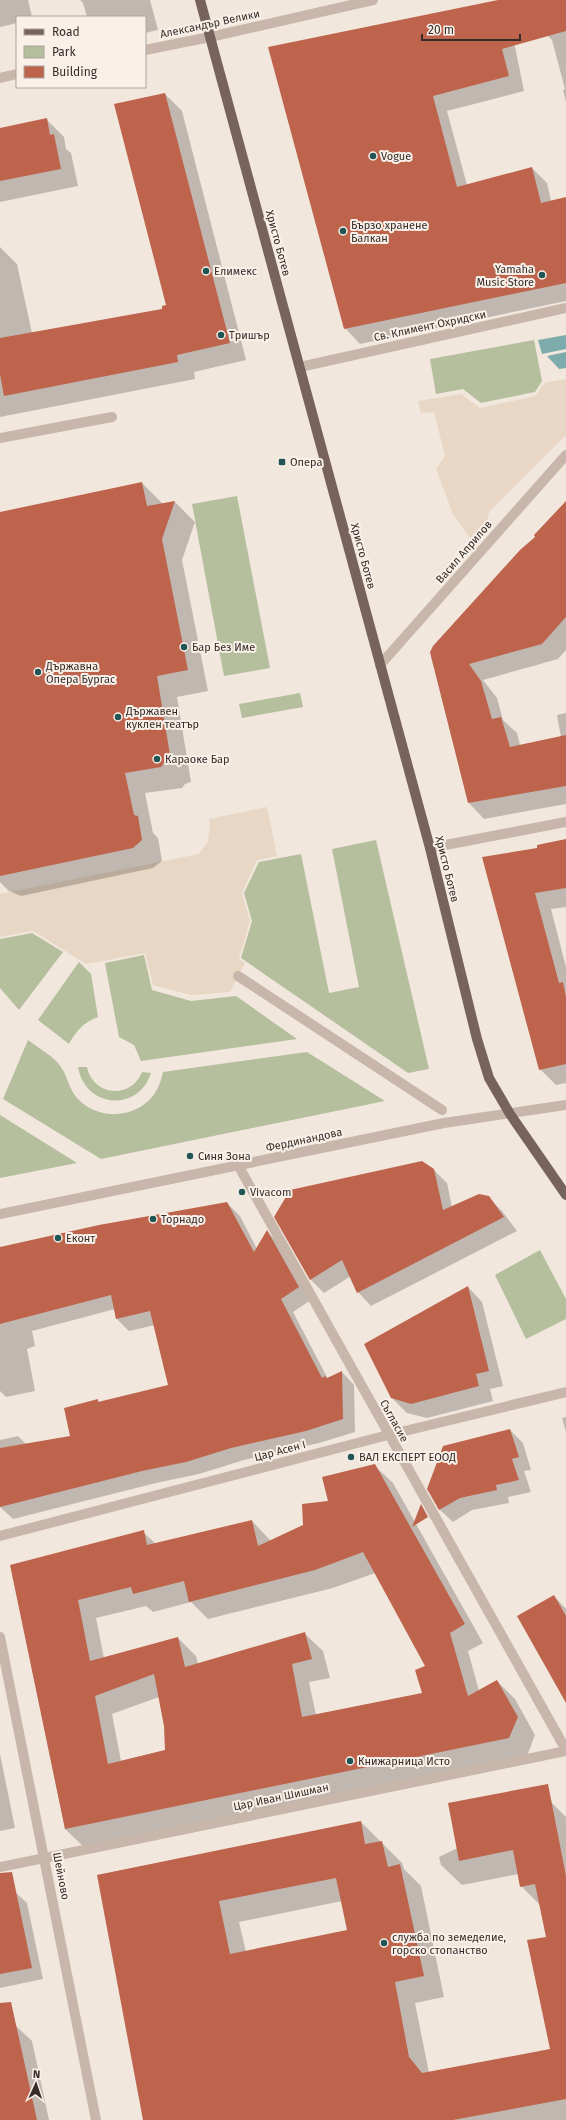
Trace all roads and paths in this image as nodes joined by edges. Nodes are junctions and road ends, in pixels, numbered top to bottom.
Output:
1 (200, 0) edge
2 (373, 0) edge
3 (210, 37) junction
4 (146, 50) edge
5 (16, 74) edge
6 (0, 78) edge
7 (566, 308) edge
8 (300, 367) junction
9 (112, 417) dead end
10 (0, 438) edge
11 (566, 454) edge
12 (380, 665) junction
13 (566, 822) edge
14 (430, 848) junction
15 (238, 976) dead end
16 (566, 1105) edge
17 (442, 1110) dead end
18 (510, 1114) junction
19 (238, 1166) junction
20 (566, 1195) edge
21 (0, 1214) edge
22 (566, 1392) edge
23 (388, 1435) junction
24 (0, 1536) edge
25 (0, 1638) edge
26 (566, 1751) edge
27 (45, 1858) junction
28 (0, 1867) edge
29 (96, 2120) edge

1 - 3 main road, Христо Ботев
2 - 3 street, Александър Велики
3 - 4 street, Александър Велики
3 - 8 main road, Христо Ботев
5 - 6 street
7 - 8 street, Св. Климент Охридски
8 - 12 main road, Христо Ботев
9 - 10 street
11 - 12 street, Васил Априлов
12 - 14 main road, Христо Ботев
13 - 14 street
14 - 18 main road, Христо Ботев
15 - 17 street
16 - 18 street, Фердинандова
18 - 19 street, Фердинандова
18 - 20 main road, Христо Ботев
19 - 21 street, Фердинандова
19 - 23 street, Съгласие
22 - 23 street, Цар Асен I
23 - 24 street, Цар Асен I
23 - 26 street, Съгласие
25 - 27 street, Шейново
26 - 27 street, Цар Иван Шишман
27 - 28 street, Цар Иван Шишман
27 - 29 street, Шейново

